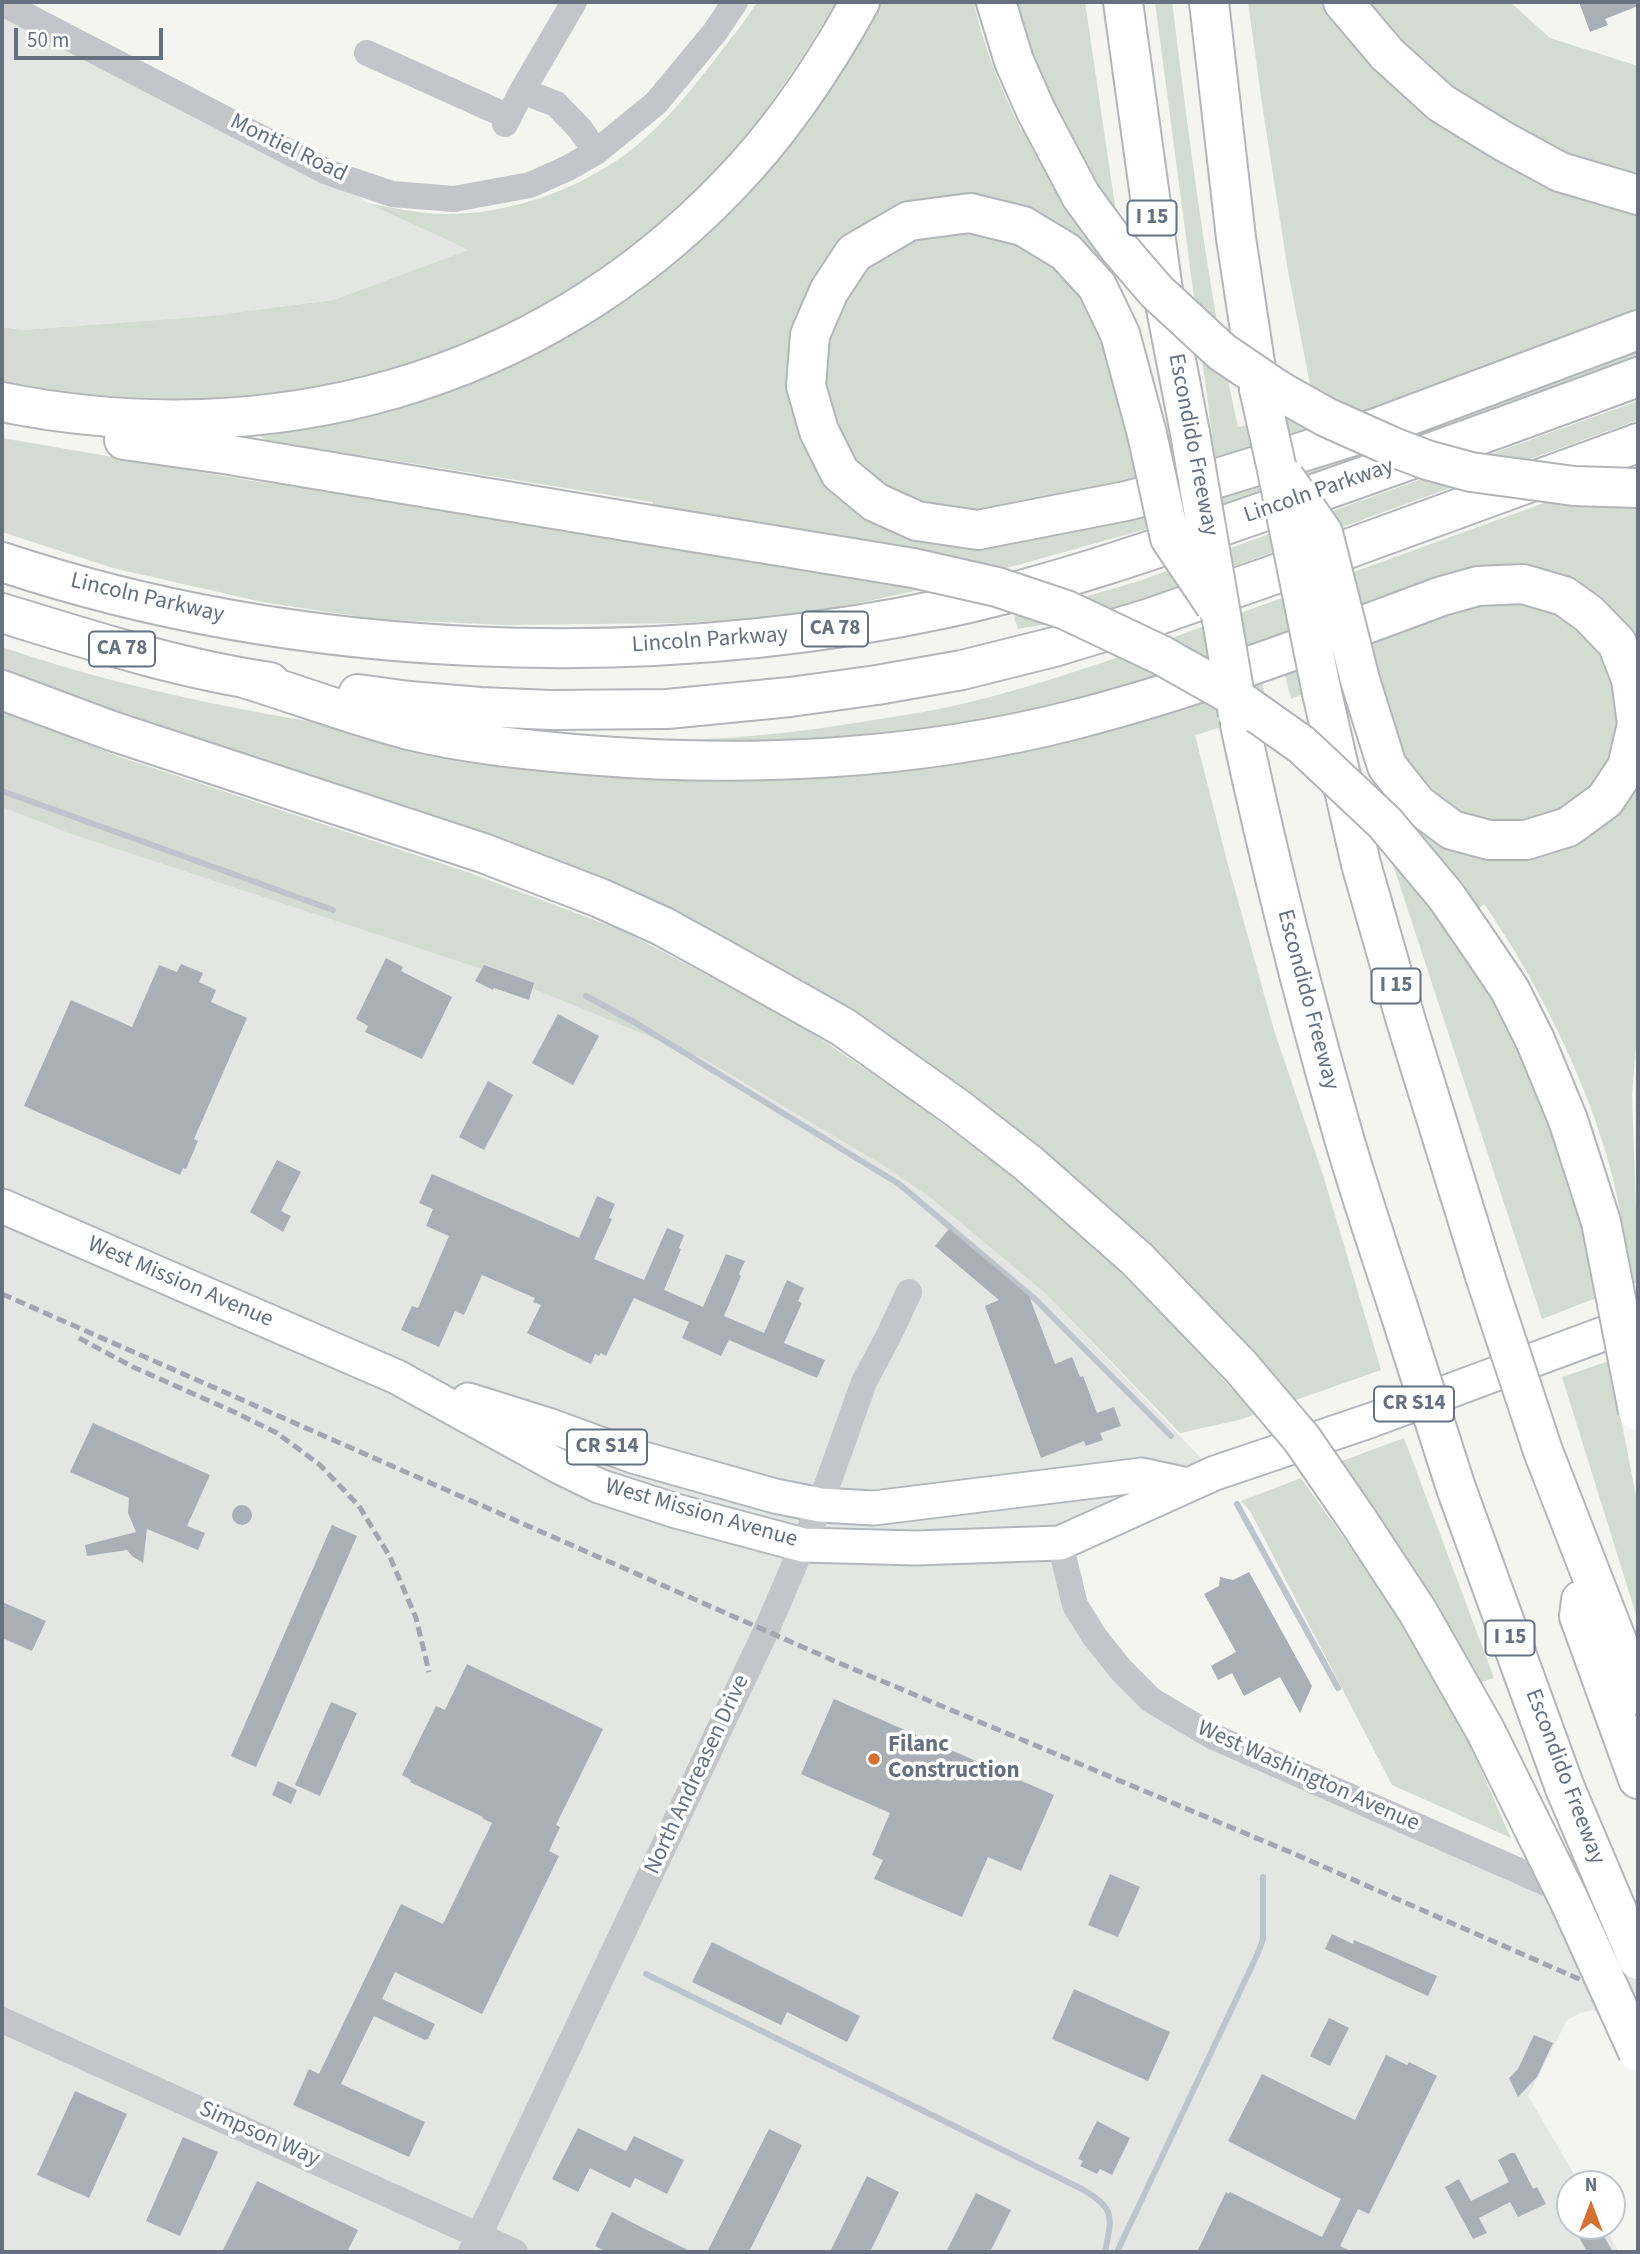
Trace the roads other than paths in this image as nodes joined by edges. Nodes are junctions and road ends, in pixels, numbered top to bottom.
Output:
1 (573, 2) edge
2 (734, 2) edge
3 (860, 2) edge
4 (996, 2) edge
5 (1124, 2) edge
6 (1209, 2) edge
7 (1343, 2) edge
8 (2, 3) edge
9 (367, 53) dead end
10 (522, 91) junction
11 (596, 152) junction
12 (1638, 195) edge
13 (1638, 330) edge
14 (1638, 377) edge
15 (2, 402) edge
16 (2, 419) edge
17 (1638, 443) edge
18 (1276, 465) junction
19 (1638, 488) edge
20 (2, 562) edge
21 (2, 612) edge
22 (1222, 614) junction
23 (244, 678) junction
24 (2, 690) edge
25 (2, 1206) edge
26 (909, 1292) dead end
27 (1638, 1321) edge
28 (397, 1377) junction
29 (1638, 1413) edge
30 (1188, 1485) junction
31 (820, 1505) junction
32 (1060, 1543) junction
33 (803, 1545) junction
34 (1587, 1567) junction
35 (1638, 1695) edge
36 (1638, 1779) edge
37 (1638, 1923) edge
38 (1638, 1960) edge
39 (2, 2020) edge
40 (1638, 2052) edge
41 (475, 2244) edge
42 (515, 2252) edge

1 - 10 street
2 - 11 street, Montiel Road
3 - 15 highway
4 - 19 highway, bridge
5 - 22 highway, Escondido Freeway / I 15, bridge
6 - 18 highway, I 15, bridge
7 - 12 highway
8 - 11 street, Montiel Road
9 - 10 street
10 - 11 street
13 - 22 highway, bridge
14 - 20 highway, Lincoln Parkway / CA 78
16 - 29 highway, bridge
17 - 23 highway, CA 78
18 - 23 highway, bridge
18 - 34 highway, I 15, bridge
21 - 23 highway, CA 78
22 - 38 highway, Escondido Freeway / I 15, bridge
24 - 40 highway, bridge
25 - 28 main road, West Mission Avenue / CR S14
26 - 31 street, North Andreasen Drive
27 - 30 main road, West Mission Avenue / CR S14
28 - 31 main road, West Mission Avenue / CR S14
28 - 33 main road, West Mission Avenue / CR S14
30 - 31 main road, West Mission Avenue / CR S14
30 - 32 main road, West Mission Avenue / CR S14
31 - 33 street, North Andreasen Drive
32 - 33 main road, West Mission Avenue / CR S14
32 - 37 street, West Washington Avenue
33 - 41 street, North Andreasen Drive
34 - 35 highway, I 15
34 - 36 highway
39 - 41 street, Simpson Way
41 - 42 street, Simpson Way

